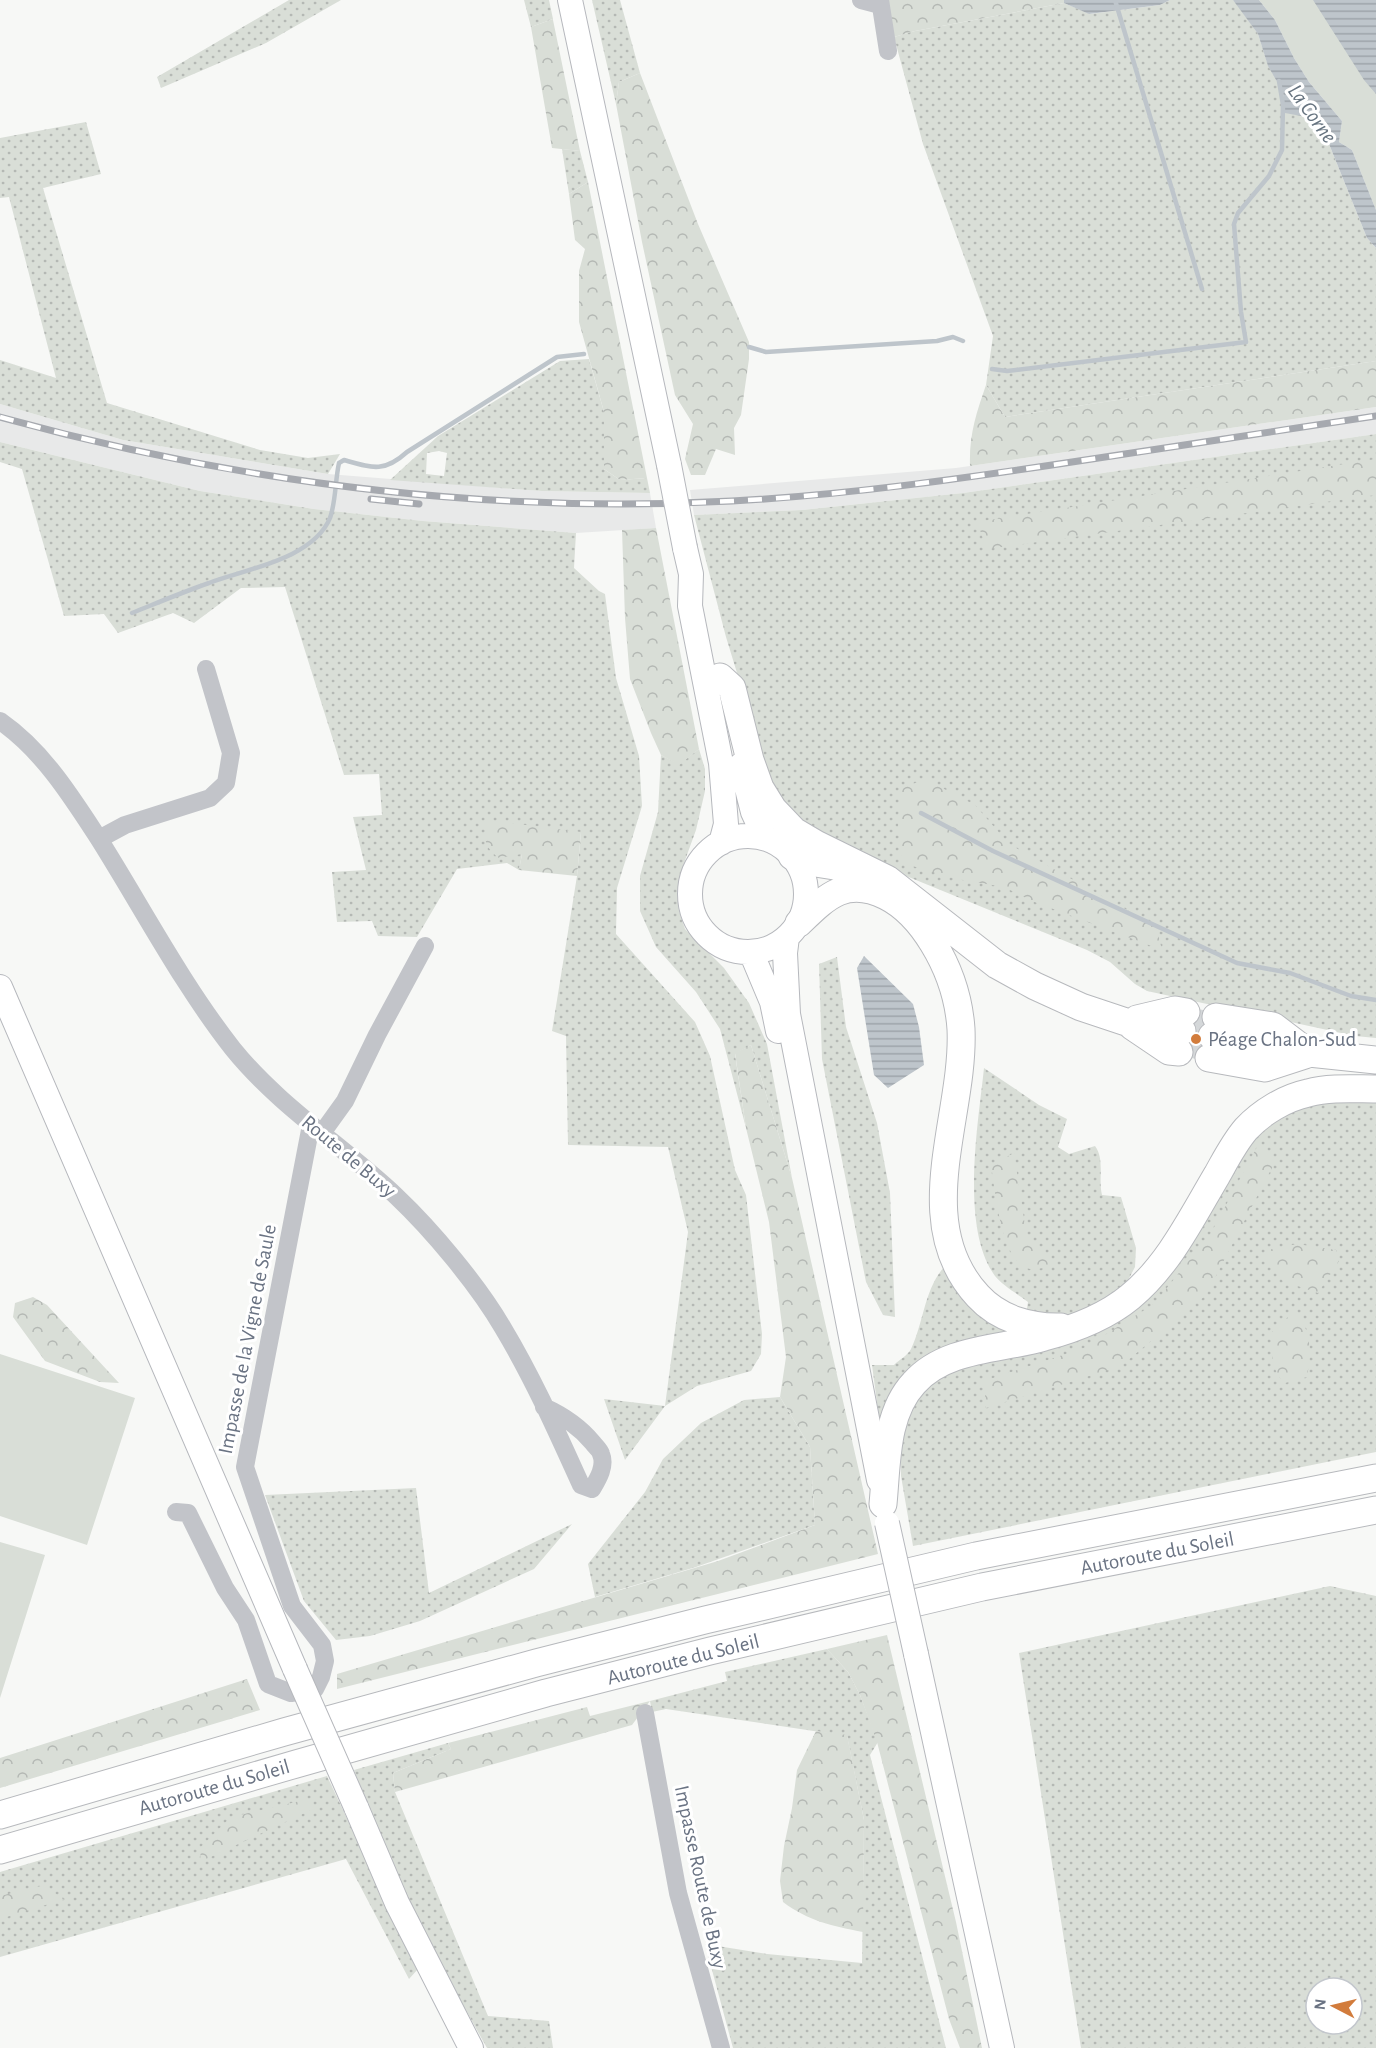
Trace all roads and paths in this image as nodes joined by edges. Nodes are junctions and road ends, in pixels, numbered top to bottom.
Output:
1 (570, 0) edge
2 (861, 0) edge
3 (880, 3) edge
4 (888, 51) dead end
5 (691, 574) junction
6 (206, 669) dead end
7 (720, 677) junction
8 (0, 721) edge
9 (99, 838) junction
10 (765, 838) junction
11 (721, 843) junction
12 (792, 856) junction
13 (872, 871) junction
14 (793, 930) junction
15 (425, 946) dead end
16 (751, 952) junction
17 (0, 987) edge
18 (1182, 1032) tunnel mouth
19 (1212, 1037) tunnel mouth
20 (1376, 1060) edge
21 (1376, 1089) edge
22 (317, 1129) junction
23 (1074, 1326) junction
24 (544, 1407) junction
25 (1376, 1478) edge
26 (1376, 1510) edge
27 (176, 1512) dead end
28 (885, 1514) junction
29 (645, 1713) dead end
30 (0, 1815) edge
31 (0, 1850) edge
32 (471, 2048) edge
33 (721, 2048) edge
34 (1002, 2048) edge

1 - 5 main road, bridge
2 - 3 street
3 - 4 street
5 - 7 main road
5 - 11 main road
6 - 9 street
7 - 10 main road
7 - 13 highway
8 - 9 street, Route de Buxy
9 - 22 street, Route de Buxy
10 - 11 main road
10 - 12 main road
11 - 16 main road
12 - 13 highway
12 - 14 main road
13 - 18 highway
14 - 16 main road
14 - 23 highway
14 - 28 main road
15 - 22 street
16 - 28 main road
17 - 32 main road, bridge
19 - 20 highway
21 - 23 highway
22 - 24 street, Route de Buxy
22 - 27 street, Impasse de la Vigne de Saule
23 - 28 highway
24 - 24 street, Route de Buxy
25 - 30 highway, Autoroute du Soleil
26 - 31 highway, Autoroute du Soleil
28 - 34 main road, bridge
29 - 33 street, Impasse Route de Buxy

